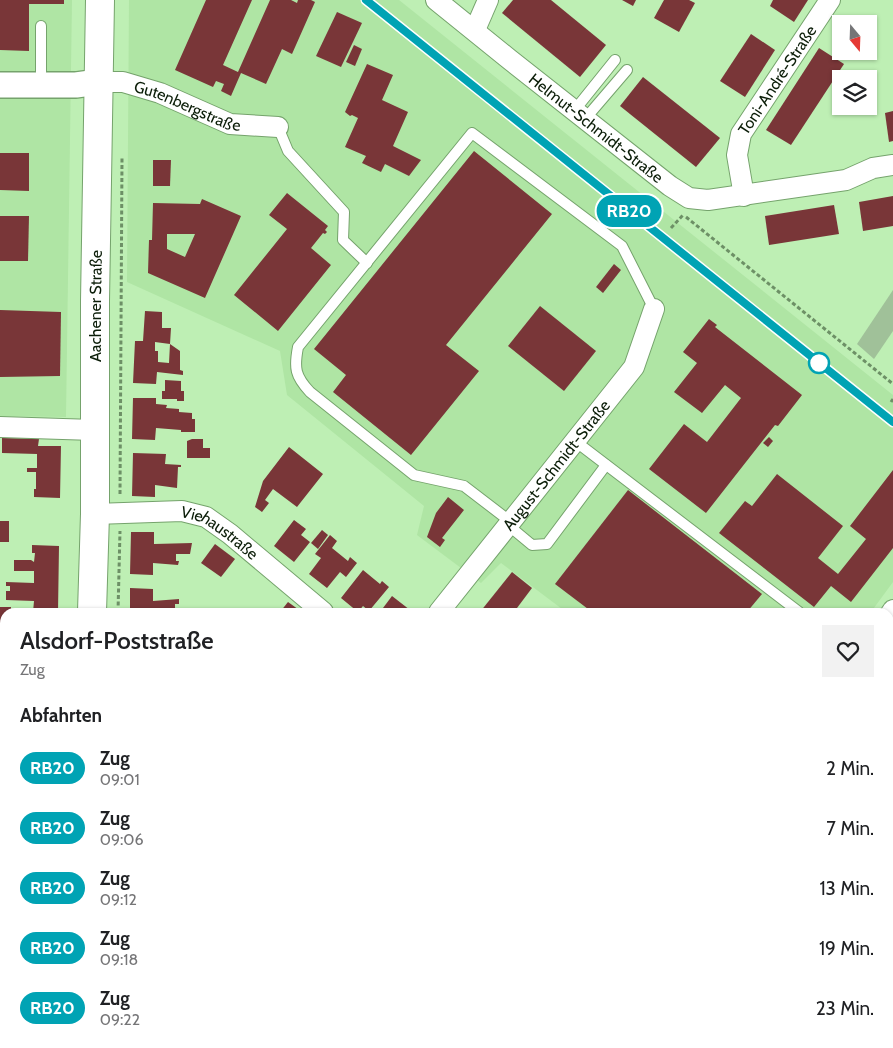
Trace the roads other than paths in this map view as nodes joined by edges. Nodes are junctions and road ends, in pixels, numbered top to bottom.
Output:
1 (100, 0) edge
2 (488, 0) edge
3 (830, 0) edge
4 (443, 2) edge
5 (41, 26) dead end
6 (475, 30) junction
7 (615, 60) dead end
8 (627, 70) dead end
9 (98, 82) junction
10 (0, 85) edge
11 (42, 85) junction
12 (580, 115) junction
13 (278, 127) joint
14 (893, 165) edge
15 (744, 196) junction
16 (366, 263) junction
17 (654, 309) joint
18 (0, 427) edge
19 (94, 430) junction
20 (574, 441) junction
21 (606, 465) junction
22 (107, 513) junction
23 (509, 523) junction
24 (93, 608) edge
25 (317, 608) edge
26 (442, 608) edge
27 (794, 608) edge

1 - 9 main road, Aachener Straße
2 - 6 street
3 - 15 street, Toni-André-Straße
4 - 6 street, Helmut-Schmidt-Straße
5 - 11 lane
6 - 12 street, Helmut-Schmidt-Straße
7 - 12 lane
8 - 12 lane
9 - 11 street
9 - 13 street, Gutenbergstraße
9 - 19 main road, Aachener Straße
10 - 11 street
12 - 15 street, Helmut-Schmidt-Straße
13 - 16 lane
14 - 15 street, Helmut-Schmidt-Straße
16 - 17 lane
16 - 23 lane
17 - 20 street, August-Schmidt-Straße
18 - 19 street
19 - 22 main road, Aachener Straße
20 - 21 lane
20 - 23 street, August-Schmidt-Straße
21 - 23 lane
21 - 27 lane
22 - 24 main road, Aachener Straße
22 - 25 street, Viehaustraße
23 - 26 street, August-Schmidt-Straße

